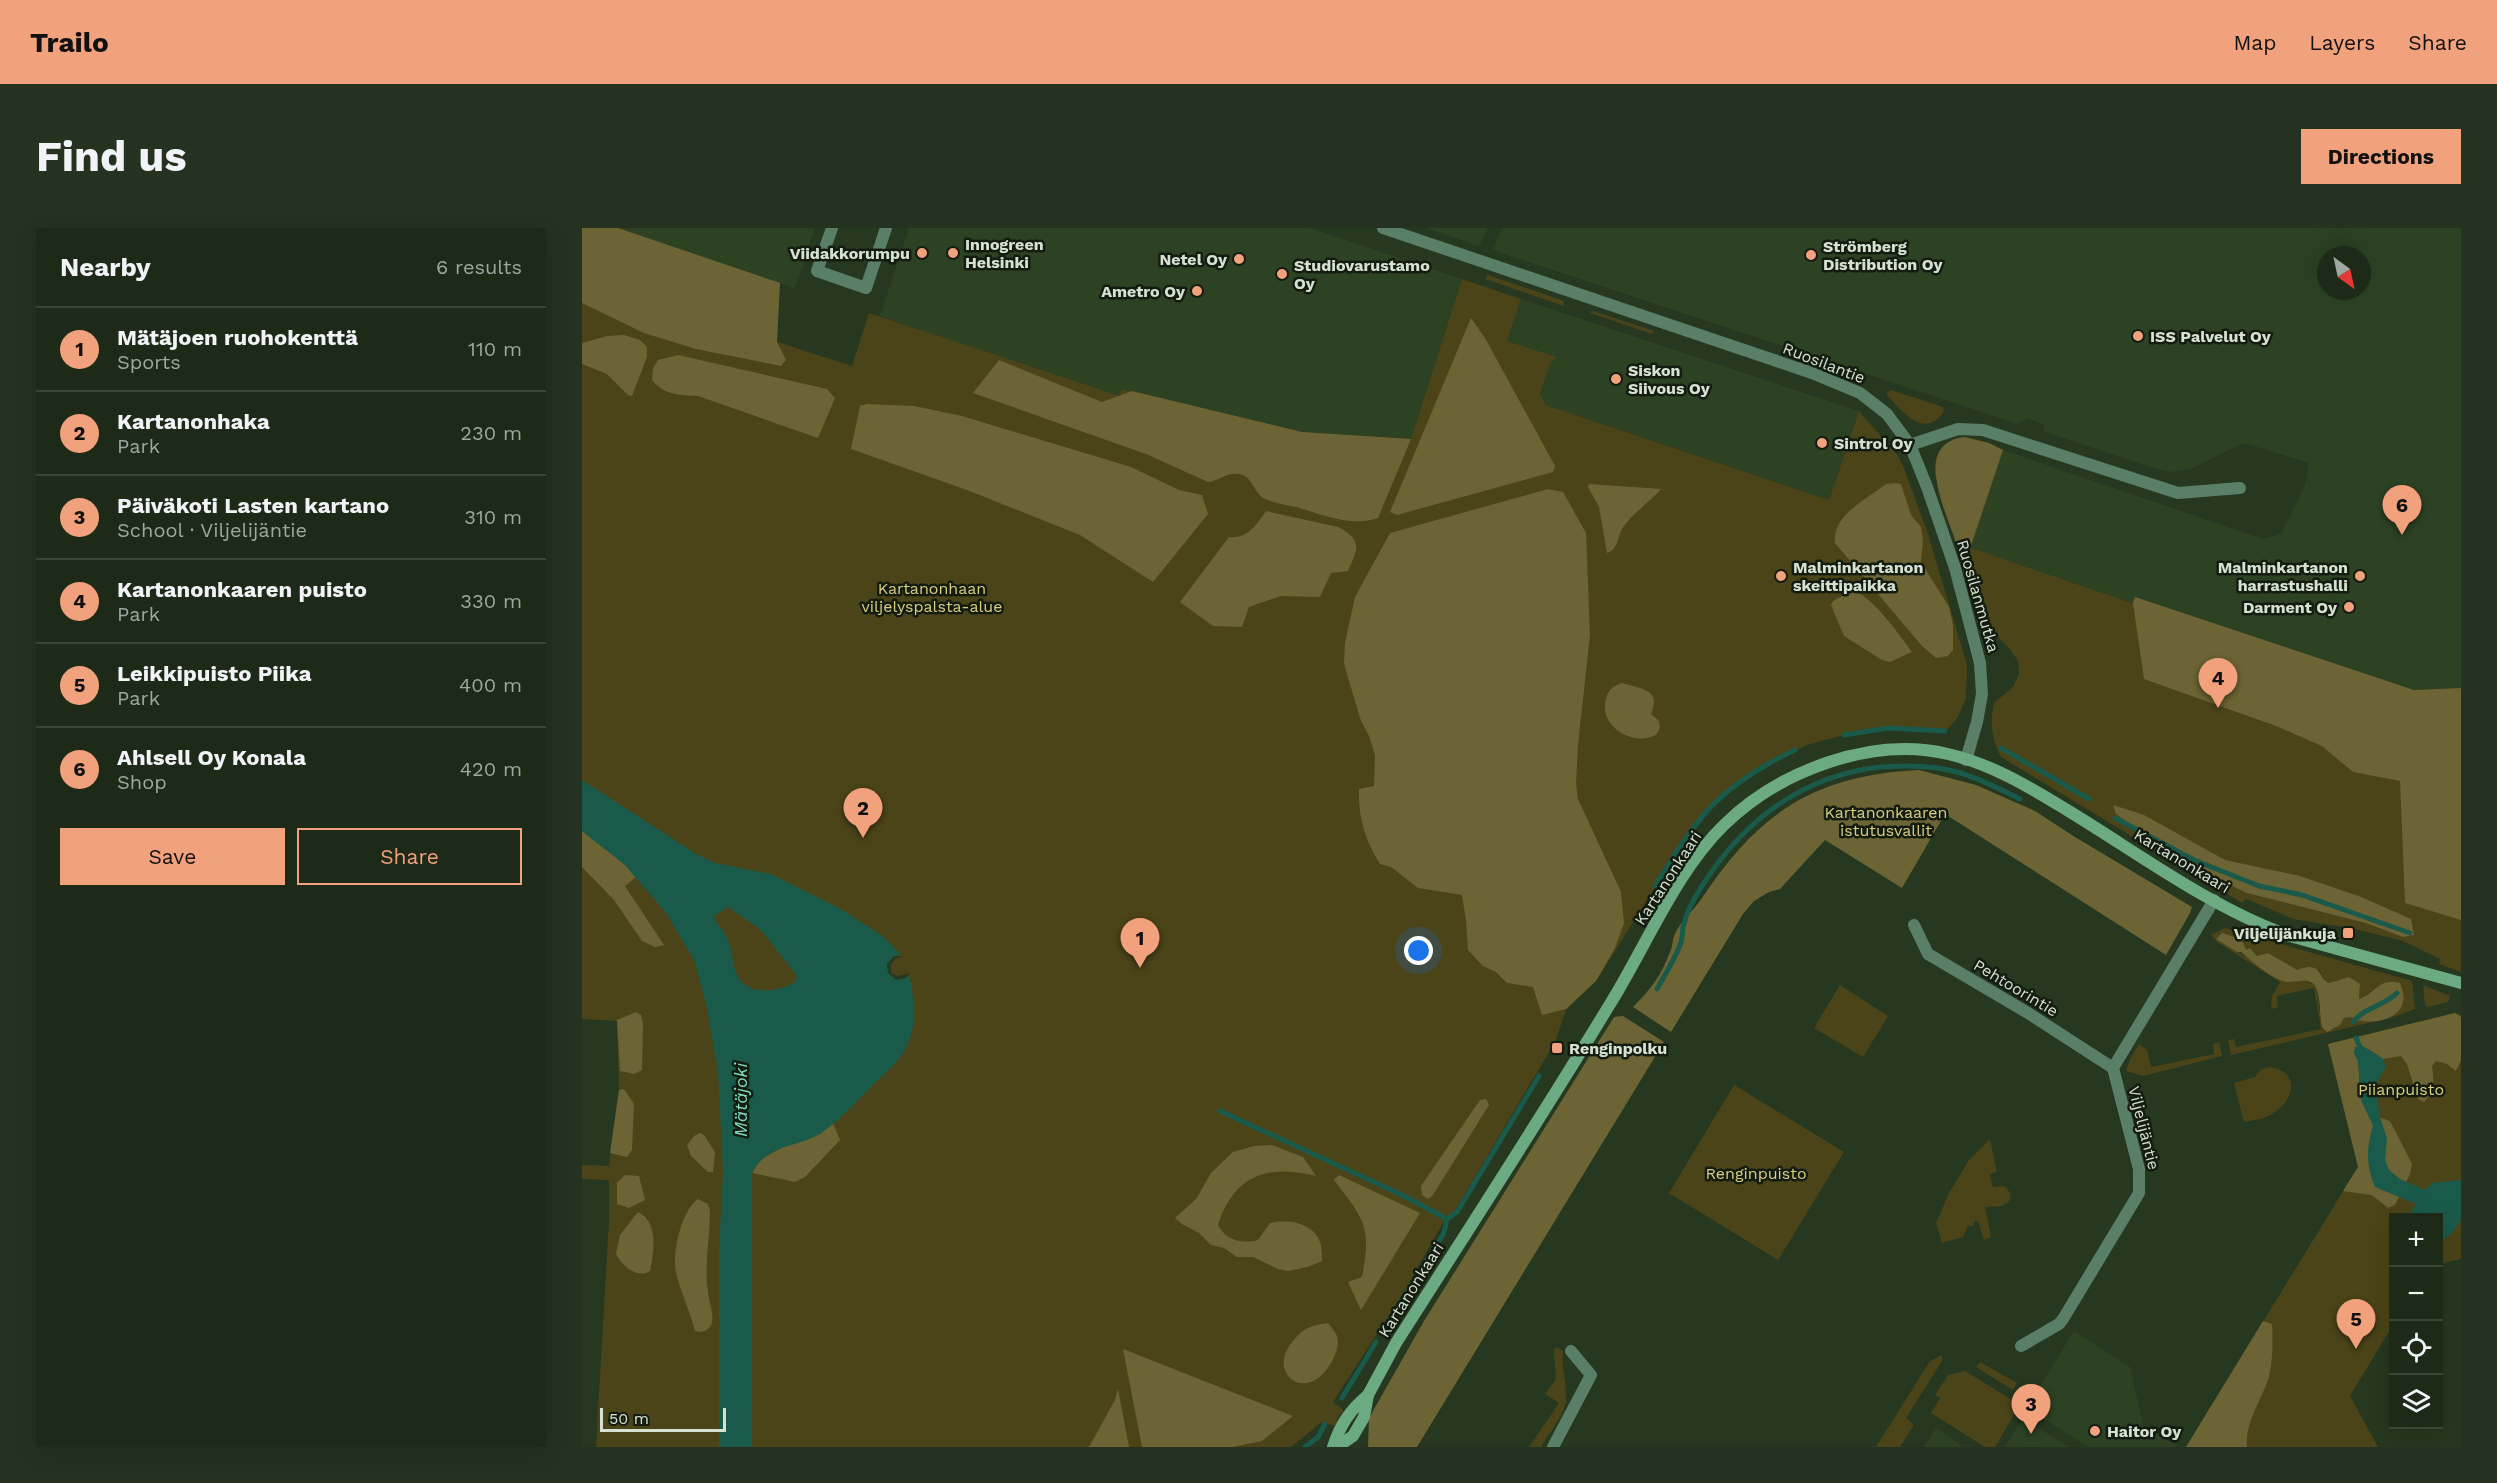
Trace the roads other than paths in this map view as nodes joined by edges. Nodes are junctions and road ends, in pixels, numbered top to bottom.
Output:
1 (832, 228) edge
2 (886, 228) edge
3 (1383, 228) edge
4 (1910, 445) junction
5 (2240, 488) dead end
6 (1966, 760) junction
7 (2214, 900) junction
8 (1914, 925) dead end
9 (2461, 983) edge
10 (2113, 1068) junction
11 (2021, 1347) dead end
12 (1571, 1351) dead end
13 (1368, 1395) junction
14 (1333, 1447) edge
15 (1338, 1447) edge
16 (1552, 1447) edge

1 - 2 street
3 - 4 street, Ruosilantie
4 - 5 street
4 - 6 street, Ruosilanmutka
6 - 7 street, Kartanonkaari
6 - 13 street, Kartanonkaari
7 - 9 street, Kartanonkaari
7 - 10 street, Viljelijäntie
8 - 10 street, Pehtoorintie
10 - 11 street, Viljelijäntie
12 - 16 street
13 - 14 street, Kartanonkaari
13 - 15 street, Kartanonkaari

